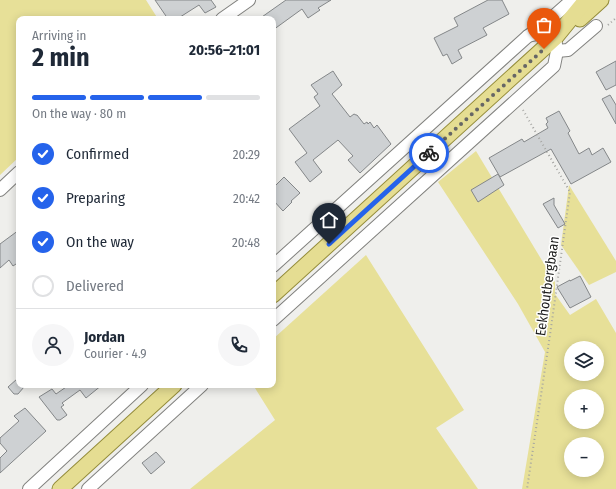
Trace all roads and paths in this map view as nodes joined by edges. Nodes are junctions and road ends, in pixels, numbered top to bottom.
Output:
1 (249, 0) edge
2 (572, 0) edge
3 (586, 0) edge
4 (601, 0) edge
5 (226, 16) edge
6 (596, 26) dead end
7 (528, 36) junction
8 (556, 45) junction
9 (516, 99) junction
10 (16, 175) edge
11 (0, 190) edge
12 (329, 244) junction
13 (346, 253) junction
14 (276, 263) edge
15 (276, 292) edge
16 (276, 317) edge
17 (139, 388) edge
18 (171, 388) edge
19 (199, 388) edge
20 (29, 489) edge
21 (60, 489) edge
22 (88, 489) edge
23 (527, 489) edge

1 - 5 street
2 - 7 street
3 - 8 main road
4 - 8 main road
6 - 8 street
7 - 8 street
7 - 14 street
8 - 9 street
8 - 12 main road
9 - 13 street
9 - 23 path, Eekhoutbergbaan
10 - 11 street
12 - 13 street
12 - 15 main road
13 - 16 street
17 - 20 street
18 - 21 main road
19 - 22 street

